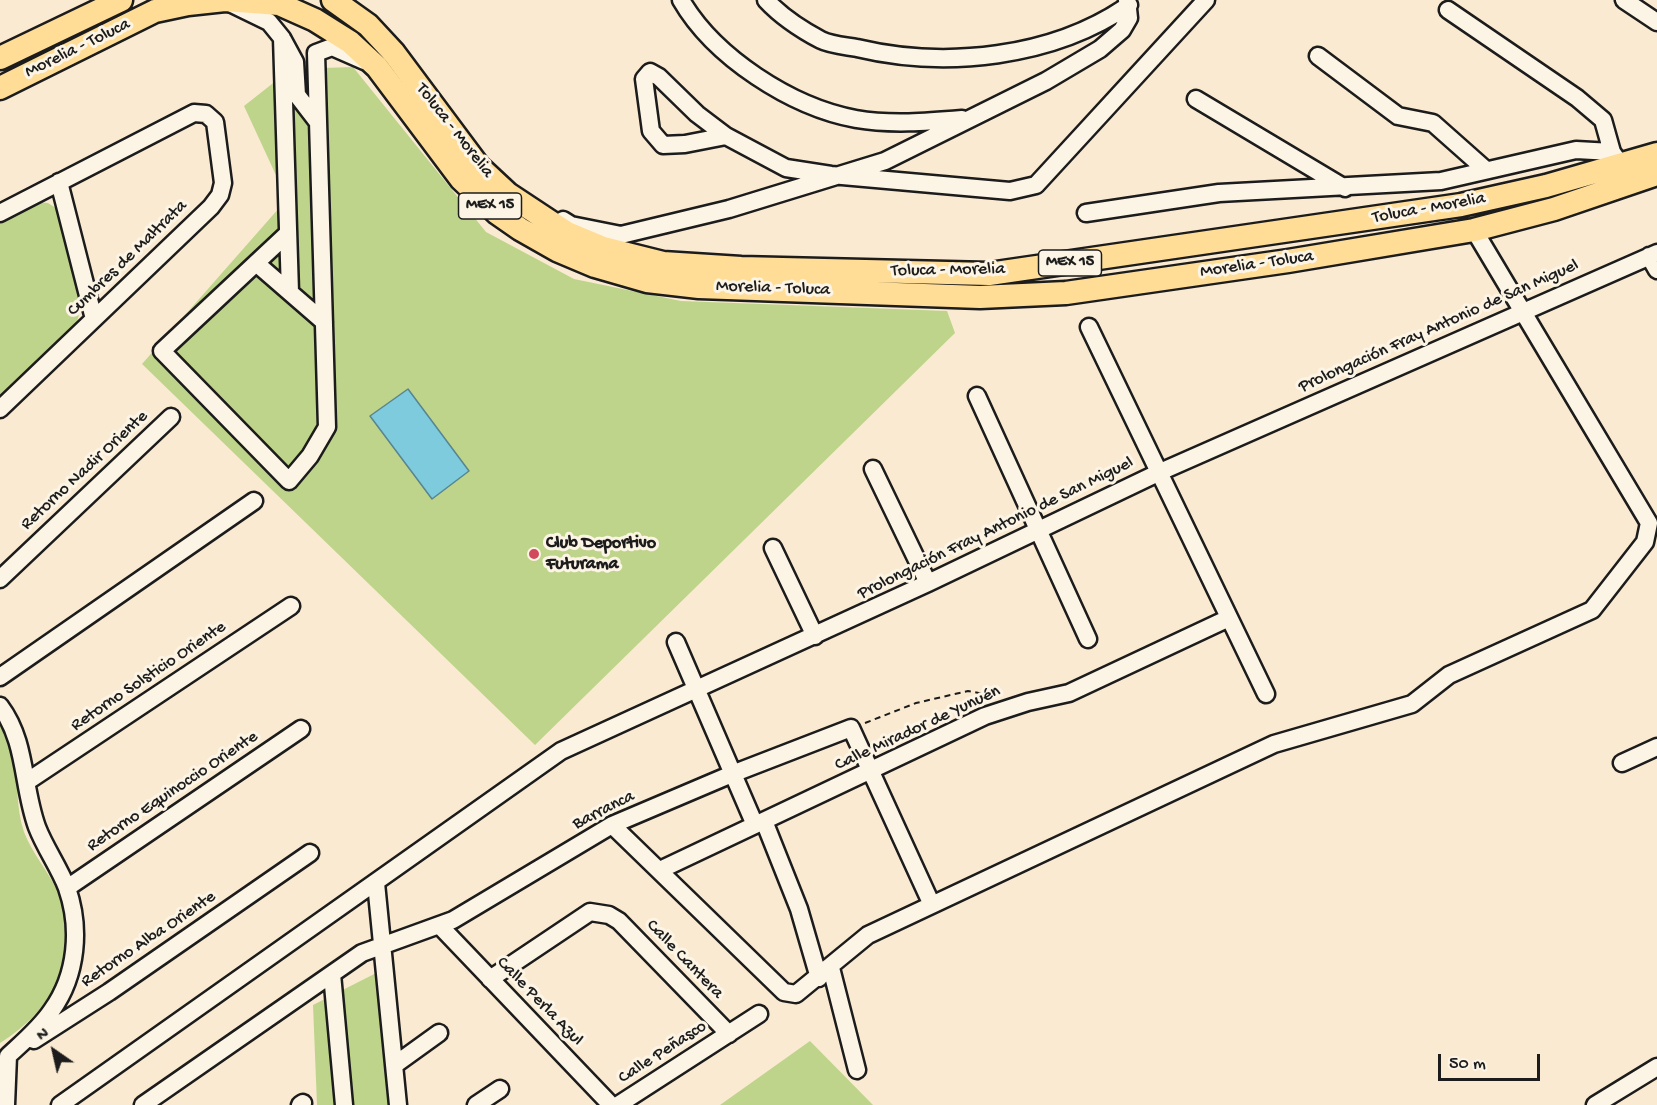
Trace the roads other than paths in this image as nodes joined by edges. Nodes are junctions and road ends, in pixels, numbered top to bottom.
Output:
1 (122, 0) edge
2 (225, 0) edge
3 (333, 0) edge
4 (681, 0) edge
5 (766, 0) edge
6 (1206, 0) edge
7 (1624, 0) edge
8 (1128, 2) edge
9 (1448, 10) dead end
10 (1657, 22) edge
11 (282, 38) junction
12 (1068, 38) junction
13 (1318, 56) dead end
14 (0, 58) edge
15 (1082, 60) junction
16 (377, 67) junction
17 (0, 88) edge
18 (1196, 99) dead end
19 (969, 119) junction
20 (317, 121) junction
21 (913, 121) junction
22 (726, 136) junction
23 (923, 143) junction
24 (1657, 154) edge
25 (1616, 159) junction
26 (1486, 170) junction
27 (1657, 174) edge
28 (831, 175) junction
29 (59, 182) junction
30 (1346, 188) junction
31 (502, 189) junction
32 (1461, 205) junction
33 (0, 213) edge
34 (1086, 213) dead end
35 (1474, 230) junction
36 (286, 235) junction
37 (1268, 235) junction
38 (1654, 260) edge
39 (1288, 261) junction
40 (256, 263) junction
41 (290, 292) junction
42 (1066, 293) junction
43 (1522, 310) junction
44 (94, 319) junction
45 (324, 322) junction
46 (1089, 327) dead end
47 (977, 396) dead end
48 (0, 409) edge
49 (171, 417) dead end
50 (873, 469) dead end
51 (1160, 472) junction
52 (254, 501) dead end
53 (1040, 531) junction
54 (773, 548) dead end
55 (0, 579) edge
56 (928, 584) junction
57 (291, 606) dead end
58 (1229, 618) junction
59 (815, 636) junction
60 (1088, 639) dead end
61 (676, 642) dead end
62 (0, 677) edge
63 (697, 691) junction
64 (1266, 694) dead end
65 (0, 706) edge
66 (301, 729) dead end
67 (1657, 747) edge
68 (1622, 763) dead end
69 (871, 772) junction
70 (732, 774) junction
71 (28, 781) junction
72 (760, 823) junction
73 (612, 825) junction
74 (310, 853) dead end
75 (660, 870) junction
76 (376, 883) junction
77 (67, 888) junction
78 (932, 905) junction
79 (440, 926) junction
80 (383, 943) junction
81 (825, 973) junction
82 (332, 974) junction
83 (490, 979) junction
84 (759, 1014) dead end
85 (439, 1033) dead end
86 (729, 1034) junction
87 (8, 1056) junction
88 (396, 1064) junction
89 (1657, 1067) edge
90 (857, 1070) dead end
91 (500, 1089) dead end
92 (6, 1105) edge
93 (60, 1105) edge
94 (142, 1105) edge
95 (344, 1105) edge
96 (398, 1105) edge
97 (476, 1105) edge
98 (611, 1105) edge
99 (618, 1105) edge
100 (1595, 1105) edge

1 - 14 main road
2 - 11 street
2 - 16 main road, Morelia - Toluca / MEX 15
2 - 17 main road, Morelia - Toluca / MEX 15
3 - 31 main road, Toluca - Morelia / MEX 15
4 - 21 street
5 - 12 street
6 - 28 street
7 - 10 street
8 - 12 street
8 - 15 street
9 - 25 street
11 - 20 street
11 - 36 street
12 - 15 street
13 - 26 street
15 - 19 street
16 - 20 street
16 - 42 main road, Morelia - Toluca / MEX 15
18 - 30 street
19 - 21 street
19 - 23 street
20 - 45 street
21 - 23 street
22 - 22 street
22 - 28 street
23 - 28 street
24 - 25 main road, Toluca - Morelia / MEX 15
25 - 26 street
25 - 32 main road, Toluca - Morelia / MEX 15
26 - 30 street
27 - 35 main road, Morelia - Toluca / MEX 15
28 - 31 street
29 - 33 street
29 - 44 street
29 - 44 street, Cumbres de Maltrata
30 - 34 street
31 - 37 main road, Toluca - Morelia / MEX 15
32 - 37 main road, Toluca - Morelia / MEX 15
32 - 39 main road
35 - 39 main road, Morelia - Toluca / MEX 15
35 - 43 street
36 - 40 street
36 - 41 street
37 - 42 main road
38 - 43 street, Prolongación Fray Antonio de San Miguel
39 - 42 main road, Morelia - Toluca / MEX 15
40 - 41 street
40 - 45 street
41 - 45 street
43 - 51 street, Prolongación Fray Antonio de San Miguel
43 - 78 street
44 - 48 street, Cumbres de Maltrata
46 - 51 street
47 - 53 street
49 - 55 street, Retorno Nadir Oriente
50 - 56 street
51 - 53 street, Prolongación Fray Antonio de San Miguel
51 - 58 street
52 - 62 street
53 - 56 street, Prolongación Fray Antonio de San Miguel
53 - 60 street
54 - 59 street
56 - 59 street, Prolongación Fray Antonio de San Miguel
57 - 71 street, Retorno Solsticio Oriente
58 - 64 street
58 - 69 street, Calle Mirador de Yunuén
59 - 63 street, Prolongación Fray Antonio de San Miguel
61 - 63 street
63 - 70 street
63 - 76 street, Prolongación Fray Antonio de San Miguel
65 - 71 street
66 - 77 street, Retorno Equinoccio Oriente
67 - 68 street
69 - 70 street, Barranca
69 - 72 street, Calle Mirador de Yunuén
69 - 78 street
70 - 72 street
70 - 73 street, Barranca
71 - 77 street
72 - 75 street, Calle Mirador de Yunuén
72 - 81 street
73 - 75 street
73 - 79 street, Barranca
74 - 87 street, Retorno Alba Oriente
75 - 81 street
76 - 80 street
76 - 93 street, Prolongación Fray Antonio de San Miguel
77 - 87 street
78 - 81 street
79 - 80 street, Barranca
79 - 83 street, Calle Perla Azul
80 - 82 street, Barranca
80 - 88 street
81 - 90 street
82 - 94 street, Barranca
82 - 95 street
83 - 86 street, Calle Cantera
83 - 98 street, Calle Perla Azul
84 - 86 street, Calle Peñasco
85 - 88 street
86 - 99 street, Calle Peñasco
87 - 92 street
88 - 96 street
89 - 100 street
91 - 97 street

